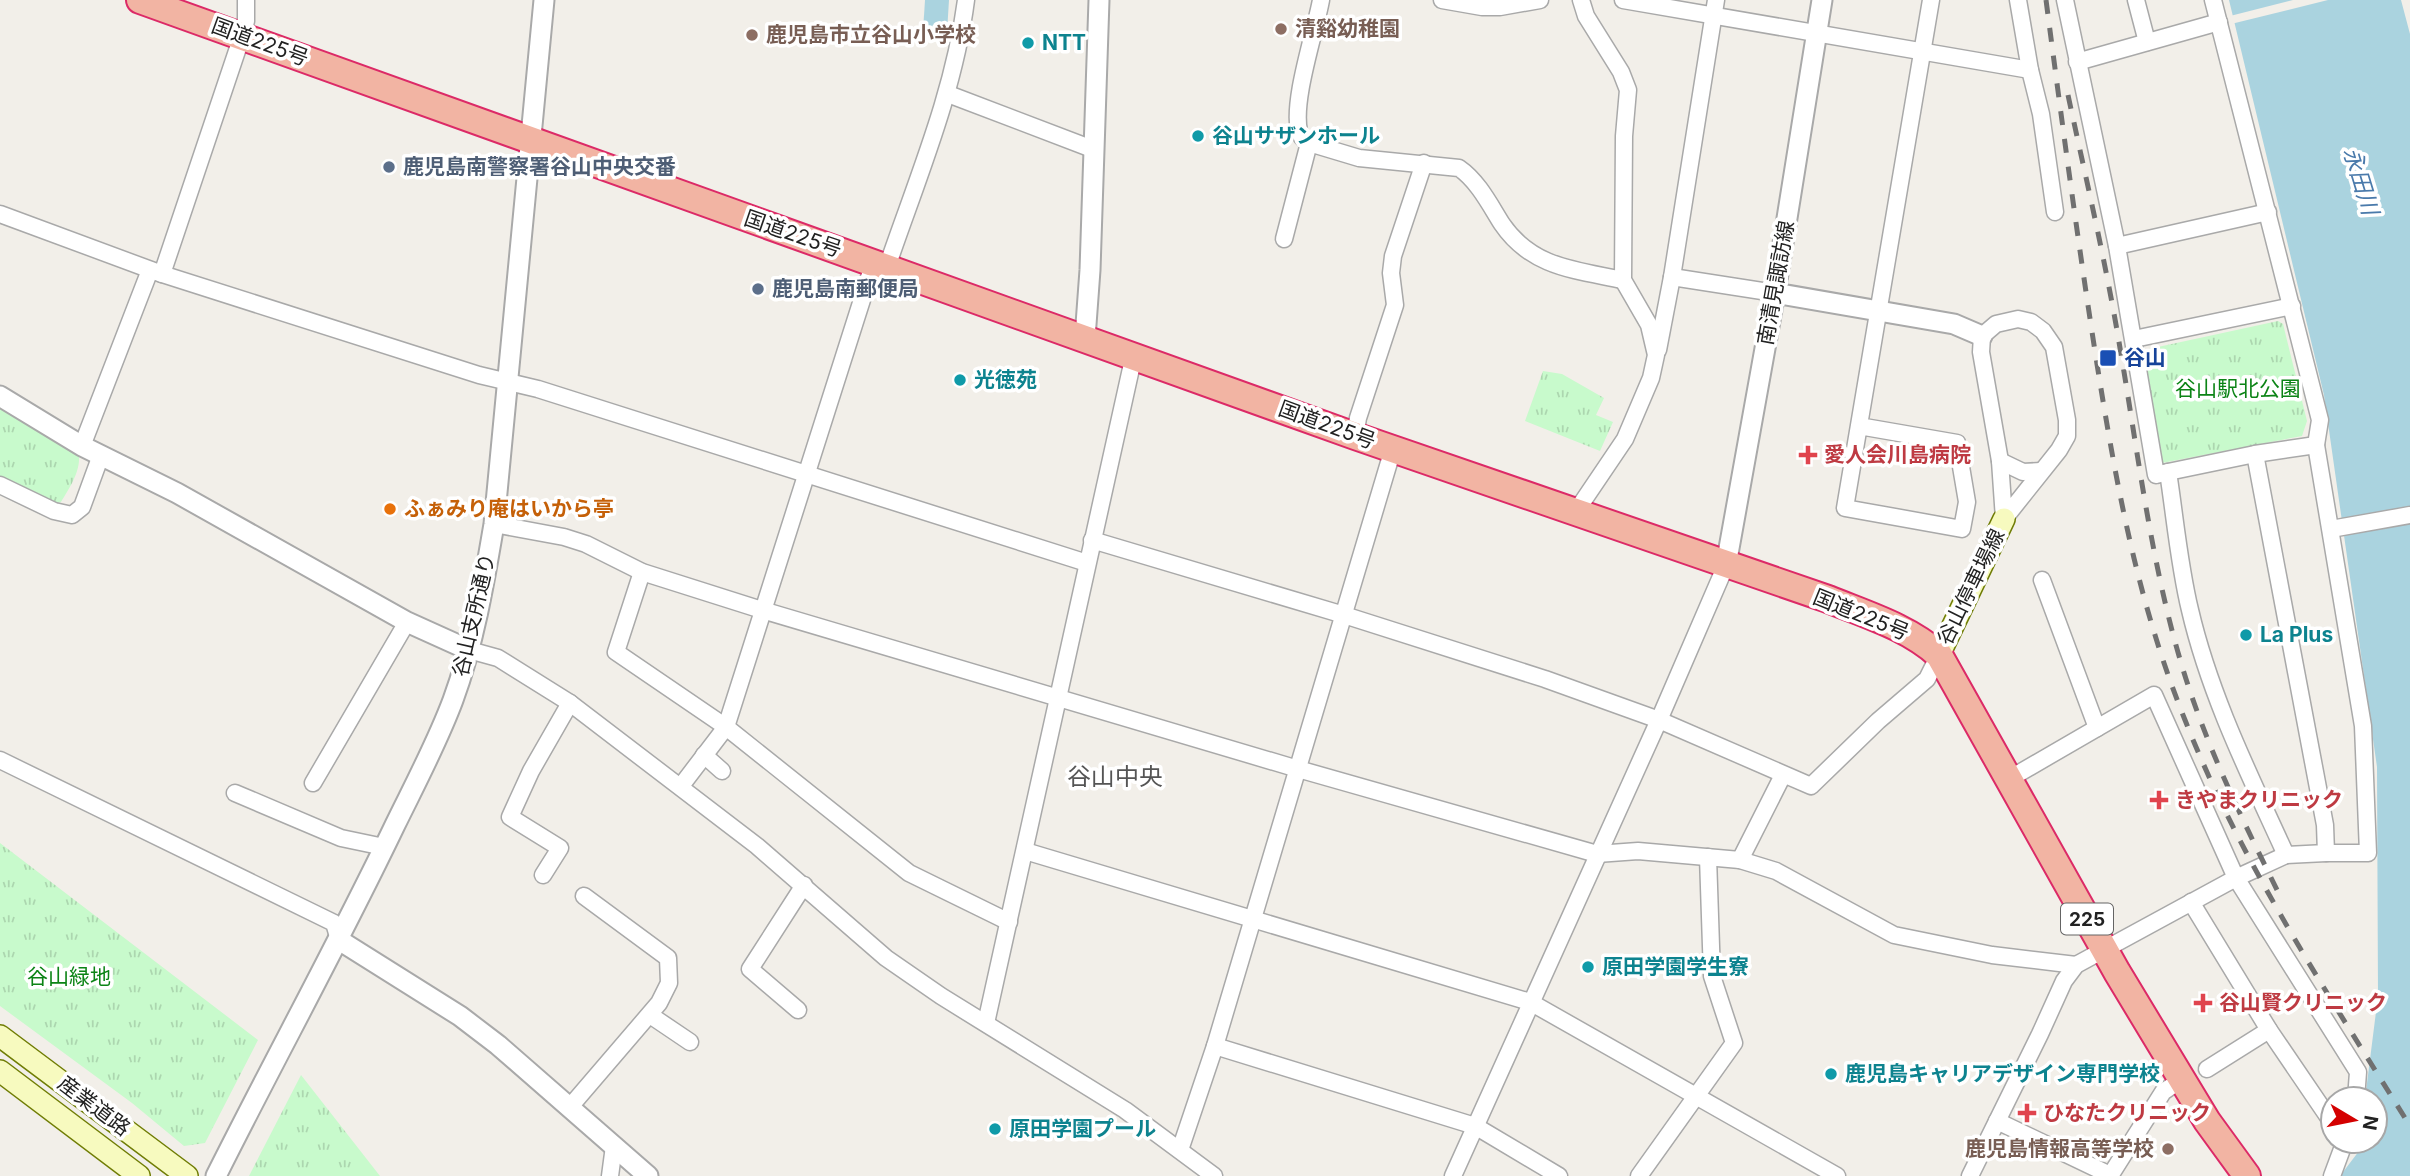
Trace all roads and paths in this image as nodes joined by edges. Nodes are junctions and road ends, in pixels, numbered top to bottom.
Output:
1 (140, 0) edge
2 (246, 0) edge
3 (544, 0) edge
4 (966, 0) edge
5 (1099, 0) edge
6 (1321, 0) edge
7 (1442, 0) edge
8 (1540, 0) edge
9 (1581, 0) edge
10 (1623, 0) edge
11 (1822, 0) edge
12 (1931, 0) edge
13 (2018, 0) edge
14 (2065, 0) edge
15 (2136, 0) edge
16 (2213, 0) edge
17 (1714, 8) edge
18 (2219, 22) junction
19 (1817, 33) junction
20 (242, 36) junction
21 (2147, 42) junction
22 (1922, 52) junction
23 (2077, 62) junction
24 (2030, 70) junction
25 (948, 94) junction
26 (532, 141) junction
27 (1309, 143) junction
28 (1095, 150) junction
29 (1424, 163) junction
30 (2055, 212) dead end
31 (2268, 212) junction
32 (0, 214) edge
33 (1283, 239) dead end
34 (2117, 246) junction
35 (880, 264) junction
36 (156, 272) junction
37 (1672, 277) junction
38 (1623, 280) junction
39 (1775, 293) junction
40 (2292, 306) junction
41 (1879, 311) junction
42 (1982, 336) junction
43 (1085, 338) junction
44 (2134, 339) junction
45 (1134, 355) junction
46 (1656, 355) junction
47 (509, 381) junction
48 (0, 396) edge
49 (1859, 426) junction
50 (1355, 436) junction
51 (2316, 445) junction
52 (82, 446) junction
53 (1393, 449) junction
54 (2255, 454) junction
55 (101, 455) junction
56 (2000, 461) junction
57 (2041, 471) junction
58 (2168, 472) junction
59 (804, 475) junction
60 (0, 485) edge
61 (1574, 513) junction
62 (2410, 515) edge
63 (2004, 519) junction
64 (494, 524) junction
65 (2331, 529) junction
66 (1092, 540) junction
67 (1087, 563) junction
68 (1726, 565) junction
69 (642, 572) junction
70 (2042, 580) dead end
71 (762, 610) junction
72 (1344, 615) junction
73 (407, 622) junction
74 (469, 649) junction
75 (1939, 655) junction
76 (1059, 698) junction
77 (570, 703) junction
78 (1659, 720) junction
79 (726, 727) junction
80 (2097, 728) junction
81 (704, 755) junction
82 (0, 760) edge
83 (1298, 769) junction
84 (722, 771) dead end
85 (1783, 775) junction
86 (2009, 779) junction
87 (313, 783) dead end
88 (681, 786) junction
89 (235, 793) dead end
90 (384, 847) junction
91 (1025, 851) junction
92 (2326, 853) junction
93 (1597, 854) junction
94 (2286, 855) junction
95 (1708, 857) junction
96 (1740, 859) junction
97 (543, 875) dead end
98 (2236, 878) junction
99 (804, 885) junction
100 (584, 896) dead end
101 (2191, 902) junction
102 (1251, 919) junction
103 (1009, 922) junction
104 (339, 940) junction
105 (2104, 949) junction
106 (2076, 965) junction
107 (1530, 1002) junction
108 (798, 1010) dead end
109 (650, 1015) junction
110 (986, 1024) junction
111 (2269, 1030) junction
112 (0, 1036) edge
113 (690, 1042) dead end
114 (1215, 1046) junction
115 (2207, 1069) dead end
116 (0, 1071) edge
117 (2182, 1079) junction
118 (2358, 1085) edge
119 (1696, 1096) junction
120 (2319, 1103) edge
121 (569, 1108) junction
122 (1997, 1121) junction
123 (1475, 1126) junction
124 (614, 1146) junction
125 (1180, 1150) junction
126 (2340, 1155) edge
127 (2110, 1175) edge
128 (139, 1176) edge
129 (187, 1176) edge
130 (216, 1176) edge
131 (610, 1176) edge
132 (648, 1176) edge
133 (1214, 1176) edge
134 (1453, 1176) edge
135 (1559, 1176) edge
136 (1639, 1176) edge
137 (1837, 1176) edge
138 (1970, 1176) edge
139 (2247, 1176) edge
140 (2332, 1176) edge

1 - 20 highway, 国道225号 / 225
2 - 20 street
3 - 26 street, 谷山支所通り
4 - 25 street
5 - 28 street
6 - 27 street
7 - 8 street
9 - 38 street
10 - 17 street
11 - 19 street, 南清見諏訪線
12 - 22 street
13 - 24 street
14 - 23 street
15 - 21 street
16 - 18 street
17 - 19 street
17 - 37 street
18 - 21 street
18 - 31 street
19 - 22 street
19 - 39 street, 南清見諏訪線
20 - 26 highway, 国道225号 / 225
20 - 36 street
21 - 23 street
22 - 24 street
22 - 41 street
23 - 34 street
24 - 30 street
25 - 28 street
25 - 35 street
26 - 35 highway, 国道225号 / 225
26 - 47 street, 谷山支所通り
27 - 29 street
27 - 33 street
28 - 43 street
29 - 38 street
29 - 50 street
31 - 34 street
31 - 40 street
32 - 36 street
34 - 44 street
35 - 43 highway, 国道225号 / 225
35 - 59 street
36 - 47 street
36 - 52 street
37 - 39 street
37 - 46 street
38 - 46 street
39 - 41 street
39 - 68 street, 南清見諏訪線
40 - 44 street
40 - 51 street
41 - 42 street
41 - 49 street
42 - 56 street
42 - 57 street
43 - 45 highway, 国道225号 / 225
44 - 58 street
45 - 50 highway, 国道225号 / 225
45 - 66 street
46 - 61 street
47 - 59 street
47 - 64 street, 谷山支所通り
48 - 52 street
49 - 49 street
50 - 53 highway, 国道225号 / 225
51 - 54 street
51 - 65 street
52 - 55 street
53 - 61 highway, 国道225号 / 225
53 - 72 street
54 - 58 street
54 - 92 street
55 - 60 street
55 - 73 street
56 - 57 street
56 - 63 street
57 - 63 street
58 - 94 street
59 - 67 street
59 - 71 street
61 - 68 highway, 国道225号 / 225
62 - 65 street
63 - 75 main road, 谷山停車場線
64 - 69 street
64 - 74 street, 谷山支所通り
65 - 92 street
66 - 67 street
66 - 72 street
67 - 76 street
68 - 75 highway, 国道225号 / 225
68 - 78 street
69 - 71 street
69 - 79 street
70 - 80 street
71 - 76 street
71 - 79 street
72 - 78 street
72 - 83 street
73 - 74 street
73 - 87 street
74 - 77 street
74 - 90 street, 谷山支所通り
75 - 85 street
75 - 86 highway, 国道225号 / 225
76 - 83 street
76 - 91 street
77 - 88 street
77 - 97 street
78 - 85 street
78 - 93 street
79 - 81 street
79 - 103 street
80 - 86 street
80 - 98 street
81 - 84 street
81 - 88 street
82 - 104 street
83 - 93 street
83 - 102 street
85 - 96 street
86 - 105 highway, 国道225号 / 225
88 - 99 street
89 - 90 street
90 - 104 street, 谷山支所通り
91 - 102 street
91 - 103 street
92 - 94 street
93 - 95 street
93 - 107 street
94 - 98 street
95 - 96 street
95 - 119 street
96 - 106 street
98 - 101 street
98 - 118 street
99 - 108 street
99 - 110 street
100 - 109 street
101 - 105 street
101 - 111 street
102 - 107 street
102 - 114 street
103 - 110 street
104 - 121 street
104 - 130 street, 谷山支所通り
105 - 106 street
105 - 117 highway, 国道225号 / 225
106 - 122 street
107 - 119 street
107 - 123 street
109 - 113 street
109 - 121 street
110 - 125 street
111 - 115 street
111 - 120 street
112 - 129 main road, 産業道路
114 - 123 street
114 - 125 street
116 - 128 main road, 産業道路
117 - 127 street
117 - 139 highway, 国道225号 / 225
119 - 136 street
119 - 137 street
121 - 124 street
122 - 127 street
122 - 138 street
123 - 134 street
123 - 135 street
124 - 131 street
124 - 132 street
125 - 133 street
126 - 140 street

